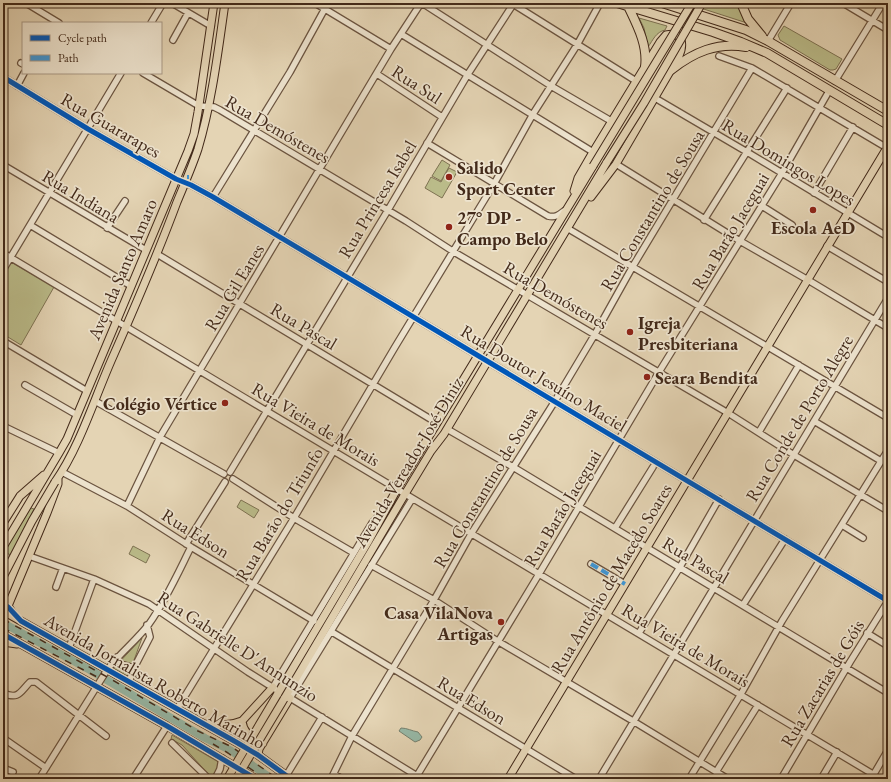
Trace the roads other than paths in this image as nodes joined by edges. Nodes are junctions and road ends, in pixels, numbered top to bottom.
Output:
1 (26, 3) edge
2 (163, 3) edge
3 (172, 3) edge
4 (214, 3) edge
5 (225, 3) edge
6 (315, 3) edge
7 (328, 3) edge
8 (421, 3) edge
9 (600, 3) edge
10 (617, 3) edge
11 (662, 3) edge
12 (692, 3) edge
13 (702, 3) edge
14 (741, 3) edge
15 (791, 3) edge
16 (843, 3) edge
17 (883, 3) edge
18 (514, 4) edge
19 (628, 6) junction
20 (325, 9) junction
21 (188, 13) junction
22 (872, 21) junction
23 (57, 22) edge
24 (152, 22) edge
25 (211, 26) junction
26 (888, 30) edge
27 (401, 34) junction
28 (173, 40) dead end
29 (766, 40) junction
30 (486, 44) junction
31 (577, 45) junction
32 (391, 49) junction
33 (766, 53) junction
34 (719, 56) dead end
35 (645, 67) junction
36 (752, 68) junction
37 (671, 70) junction
38 (23, 74) edge
39 (120, 74) edge
40 (145, 74) edge
41 (377, 74) junction
42 (468, 74) junction
43 (3, 77) edge
44 (636, 81) junction
45 (836, 81) junction
46 (17, 86) junction
47 (551, 86) junction
48 (787, 88) junction
49 (830, 91) junction
50 (655, 98) junction
51 (199, 106) junction
52 (208, 107) junction
53 (820, 108) junction
54 (888, 110) edge
55 (533, 114) junction
56 (442, 117) junction
57 (611, 122) junction
58 (888, 126) edge
59 (88, 128) junction
60 (853, 128) junction
61 (254, 130) junction
62 (714, 132) junction
63 (427, 143) junction
64 (885, 145) edge
65 (593, 152) junction
66 (748, 152) junction
67 (616, 164) junction
68 (3, 165) edge
69 (320, 170) junction
70 (782, 173) junction
71 (176, 179) junction
72 (187, 179) junction
73 (494, 184) junction
74 (49, 193) junction
75 (814, 193) junction
76 (213, 197) junction
77 (673, 199) junction
78 (125, 201) dead end
79 (583, 203) junction
80 (568, 206) junction
81 (762, 206) junction
82 (388, 210) junction
83 (847, 213) junction
84 (704, 220) junction
85 (30, 225) junction
86 (792, 225) dead end
87 (107, 228) junction
88 (567, 228) junction
89 (280, 236) junction
90 (888, 237) edge
91 (740, 242) junction
92 (828, 246) junction
93 (146, 250) junction
94 (454, 252) junction
95 (3, 253) edge
96 (157, 254) junction
97 (10, 257) junction
98 (633, 266) junction
99 (3, 270) edge
100 (347, 277) junction
101 (808, 280) junction
102 (888, 282) edge
103 (130, 286) junction
104 (517, 288) junction
105 (528, 294) junction
106 (888, 298) edge
107 (240, 304) junction
108 (700, 308) junction
109 (414, 317) junction
110 (874, 320) junction
111 (116, 321) junction
112 (126, 327) junction
113 (888, 328) edge
114 (595, 334) junction
115 (3, 341) edge
116 (307, 344) junction
117 (768, 347) junction
118 (477, 355) junction
119 (488, 361) junction
120 (799, 365) junction
121 (199, 371) junction
122 (659, 372) junction
123 (25, 385) dead end
124 (373, 385) junction
125 (835, 386) junction
126 (87, 390) junction
127 (95, 401) junction
128 (555, 401) junction
129 (268, 410) junction
130 (728, 413) junction
131 (77, 415) junction
132 (888, 418) edge
133 (814, 421) junction
134 (437, 423) junction
135 (3, 426) edge
136 (446, 429) junction
137 (759, 432) junction
138 (160, 437) junction
139 (620, 440) junction
140 (888, 450) edge
141 (334, 452) junction
142 (59, 453) junction
143 (794, 455) junction
144 (881, 461) junction
145 (513, 467) junction
146 (653, 467) dead end
147 (230, 472) junction
148 (47, 473) junction
149 (224, 474) junction
150 (58, 477) junction
151 (233, 480) junction
152 (688, 481) junction
153 (225, 482) junction
154 (397, 489) junction
155 (405, 494) junction
156 (860, 495) junction
157 (412, 499) junction
158 (719, 499) junction
159 (127, 506) junction
160 (578, 506) junction
161 (387, 507) junction
162 (888, 511) edge
163 (294, 518) junction
164 (4, 519) edge
165 (755, 521) junction
166 (842, 525) junction
167 (615, 528) junction
168 (471, 534) junction
169 (863, 538) dead end
170 (785, 539) junction
171 (188, 545) junction
172 (3, 547) edge
173 (647, 547) junction
174 (354, 553) junction
175 (29, 556) junction
176 (820, 560) junction
177 (591, 564) dead end
178 (371, 565) junction
179 (680, 567) junction
180 (63, 568) junction
181 (539, 574) junction
182 (3, 576) edge
183 (94, 579) junction
184 (625, 584) junction
185 (253, 585) junction
186 (56, 587) dead end
187 (714, 587) junction
188 (3, 596) edge
189 (12, 596) junction
190 (434, 600) junction
191 (888, 601) edge
192 (743, 605) junction
193 (158, 610) junction
194 (3, 612) edge
195 (607, 614) junction
196 (21, 620) junction
197 (314, 621) junction
198 (148, 625) junction
199 (779, 627) junction
200 (332, 632) junction
201 (639, 633) junction
202 (3, 634) edge
203 (867, 634) junction
204 (3, 642) edge
205 (499, 642) junction
206 (22, 645) junction
207 (888, 646) edge
208 (69, 648) junction
209 (214, 648) junction
210 (673, 654) junction
211 (117, 657) junction
212 (134, 668) junction
213 (392, 668) junction
214 (847, 668) junction
215 (107, 671) junction
216 (566, 681) junction
217 (129, 682) junction
218 (97, 686) junction
219 (273, 687) junction
220 (3, 693) edge
221 (278, 693) junction
222 (888, 693) edge
223 (741, 694) junction
224 (287, 698) junction
225 (758, 705) junction
226 (458, 708) junction
227 (177, 709) junction
228 (80, 715) junction
229 (322, 717) junction
230 (633, 720) junction
231 (242, 721) junction
232 (204, 723) junction
233 (167, 726) junction
234 (807, 734) junction
235 (106, 736) dead end
236 (352, 736) junction
237 (3, 738) edge
238 (172, 743) dead end
239 (263, 743) junction
240 (526, 748) junction
241 (888, 750) edge
242 (837, 752) junction
243 (258, 755) junction
244 (222, 758) junction
245 (699, 762) junction
246 (3, 768) edge
247 (46, 768) junction
248 (220, 769) junction
249 (13, 772) dead end
250 (716, 772) junction
251 (333, 776) edge
252 (288, 777) edge
253 (872, 777) edge
254 (41, 778) edge
255 (253, 778) edge
256 (418, 778) edge
257 (133, 779) edge
258 (209, 779) edge
259 (215, 779) edge
260 (227, 779) edge
261 (237, 779) edge
262 (342, 779) edge
263 (508, 779) edge
264 (576, 779) edge
265 (599, 779) edge
266 (689, 779) edge
267 (728, 779) edge
268 (781, 779) edge
269 (821, 779) edge
270 (881, 779) edge

1 - 23 street
2 - 24 street
3 - 21 street
4 - 25 main road, Avenida Santo Amaro
5 - 52 main road, Avenida Santo Amaro
6 - 20 street
7 - 20 street
8 - 27 street, Rua Gil Eanes
8 - 30 street
9 - 31 street, Rua Barão do Triunfo
10 - 19 highway
11 - 29 highway
12 - 80 main road, Avenida Vereador José Diniz, bridge
13 - 79 main road, Avenida Vereador José Diniz, bridge
14 - 29 highway
15 - 29 street
16 - 22 street
17 - 22 street
18 - 30 street, Rua Princesa Isabel
18 - 31 street
19 - 33 highway
19 - 35 highway
20 - 32 street
20 - 61 street
21 - 25 street
21 - 28 street
22 - 26 street
22 - 45 street
25 - 51 main road, Avenida Santo Amaro
27 - 32 street, Rua Gil Eanes
27 - 42 street
29 - 45 highway
30 - 42 street, Rua Princesa Isabel
30 - 47 street
31 - 44 street
31 - 47 street, Rua Barão do Triunfo
32 - 41 street, Rua Gil Eanes
33 - 37 highway
33 - 49 highway
34 - 36 street
35 - 37 main road
35 - 44 main road
36 - 48 street
36 - 62 street, Rua Constantino de Sousa
37 - 50 main road
38 - 46 street
39 - 59 street
40 - 51 street
41 - 56 street, Rua Sul
41 - 69 street, Rua Gil Eanes
42 - 55 street
42 - 56 street, Rua Princesa Isabel
43 - 46 street, Rua Guararapes
44 - 57 main road
45 - 54 highway
46 - 59 street, Rua Guararapes
47 - 55 street, Rua Barão do Triunfo
47 - 57 street
48 - 53 street
48 - 66 street
49 - 53 street, Rua Barão Jaceguai
49 - 58 highway
50 - 62 street, Rua Domingos Lopes
50 - 67 main road
51 - 52 street, Rua Demóstenes
51 - 71 main road, Avenida Santo Amaro
52 - 61 street, Rua Demóstenes
52 - 72 main road, Avenida Santo Amaro
53 - 60 street
53 - 70 street, Rua Barão Jaceguai
55 - 65 street
55 - 73 street, Rua Barão do Triunfo
56 - 63 street, Rua Princesa Isabel
57 - 65 main road
59 - 71 street, Rua Guararapes
59 - 74 street
60 - 64 street
60 - 75 street
61 - 69 street, Rua Demóstenes
61 - 76 street
62 - 66 street, Rua Domingos Lopes
62 - 77 street, Rua Constantino de Sousa
63 - 73 street
63 - 82 street, Rua Princesa Isabel
64 - 83 main road, Rua Antônio de Macedo Soares
65 - 80 main road
66 - 70 street, Rua Domingos Lopes
66 - 84 street
67 - 77 street
67 - 79 main road
68 - 74 street, Rua Indiana
69 - 82 street, Rua Demóstenes
69 - 89 street, Rua Gil Eanes
70 - 75 street, Rua Domingos Lopes
70 - 81 street, Rua Barão Jaceguai
71 - 72 street, Rua Guararapes
71 - 93 main road, Avenida Santo Amaro
72 - 76 street, Rua Doutor Jesuíno Maciel
72 - 96 main road, Avenida Santo Amaro
73 - 80 street
73 - 94 street, Rua Barão do Triunfo
74 - 85 street
74 - 87 street, Rua Indiana
75 - 83 street, Rua Domingos Lopes
76 - 89 street, Rua Doutor Jesuíno Maciel
77 - 84 street
77 - 98 street, Rua Constantino de Sousa
78 - 87 street
79 - 88 main road, Avenida Vereador José Diniz
80 - 104 main road, Avenida Vereador José Diniz
81 - 86 street
81 - 91 street, Rua Barão Jaceguai
82 - 94 street, Rua Demóstenes
82 - 100 street, Rua Princesa Isabel
83 - 90 street, Rua Domingos Lopes
83 - 92 main road, Rua Antônio de Macedo Soares
84 - 91 street
85 - 97 street
85 - 103 street
87 - 93 street, Rua Indiana
88 - 98 street
88 - 105 main road, Avenida Vereador José Diniz
89 - 100 street, Rua Doutor Jesuíno Maciel
89 - 107 street, Rua Gil Eanes
91 - 101 street
91 - 108 street, Rua Barão Jaceguai
92 - 101 main road, Rua Antônio de Macedo Soares
92 - 102 street
93 - 103 main road, Avenida Santo Amaro
94 - 104 street, Rua Demóstenes
94 - 109 street, Rua Barão do Triunfo
95 - 97 street, Rua Vieira de Morais
96 - 107 street, Rua Pascal
96 - 112 main road, Avenida Santo Amaro
97 - 99 street
97 - 111 street, Rua Vieira de Morais
98 - 108 street
98 - 114 street, Rua Constantino de Sousa
100 - 109 street, Rua Doutor Jesuíno Maciel
100 - 116 street, Rua Princesa Isabel
101 - 110 street
101 - 117 main road, Rua Antônio de Macedo Soares
103 - 111 main road, Avenida Santo Amaro
104 - 105 street, Rua Demóstenes
104 - 118 main road, Avenida Vereador José Diniz
105 - 114 street, Rua Demóstenes
105 - 119 main road, Avenida Vereador José Diniz
106 - 110 street, Rua Conde de Porto Alegre
107 - 116 street, Rua Pascal
107 - 121 street, Rua Gil Eanes
108 - 117 street
108 - 122 street, Rua Barão Jaceguai
109 - 118 street, Rua Doutor Jesuíno Maciel
109 - 124 street, Rua Barão do Triunfo
110 - 113 street
110 - 125 street, Rua Conde de Porto Alegre
111 - 112 street, Rua Vieira de Morais
111 - 126 main road, Avenida Santo Amaro
112 - 121 street, Rua Vieira de Morais
112 - 127 main road, Avenida Santo Amaro
114 - 122 street, Rua Demóstenes
114 - 128 street, Rua Constantino de Sousa
115 - 126 street
116 - 124 street, Rua Pascal
116 - 129 street, Rua Princesa Isabel
117 - 120 street
117 - 130 main road, Rua Antônio de Macedo Soares
118 - 119 street, Rua Doutor Jesuíno Maciel
118 - 134 main road, Avenida Vereador José Diniz
119 - 128 street, Rua Doutor Jesuíno Maciel
119 - 136 main road, Avenida Vereador José Diniz
120 - 125 street
120 - 137 street
121 - 129 street, Rua Vieira de Morais
121 - 138 street, Rua Gil Eanes
122 - 130 street, Rua Demóstenes
122 - 139 street, Rua Barão Jaceguai
123 - 131 street
124 - 134 street, Rua Pascal
124 - 141 street, Rua Barão do Triunfo
125 - 132 street
125 - 133 street, Rua Conde de Porto Alegre
126 - 131 main road, Avenida Santo Amaro
127 - 138 street
127 - 150 main road, Avenida Santo Amaro
128 - 139 street, Rua Doutor Jesuíno Maciel
128 - 145 street, Rua Constantino de Sousa
129 - 141 street, Rua Vieira de Morais
129 - 147 street, Rua Princesa Isabel
130 - 137 street, Rua Demóstenes
130 - 152 main road, Rua Antônio de Macedo Soares
131 - 142 main road, Avenida Santo Amaro
133 - 143 street, Rua Conde de Porto Alegre
133 - 144 street
134 - 154 main road, Avenida Vereador José Diniz
135 - 142 street
136 - 145 street, Rua Pascal
136 - 155 main road, Avenida Vereador José Diniz
137 - 143 street, Rua Demóstenes
138 - 149 street
138 - 159 street, Rua Gil Eanes
139 - 152 street, Rua Doutor Jesuíno Maciel
139 - 160 street, Rua Barão Jaceguai
140 - 144 street
141 - 154 street, Rua Vieira de Morais
141 - 163 street, Rua Barão do Triunfo
142 - 148 main road, Avenida Santo Amaro
143 - 156 street, Rua Demóstenes
143 - 165 street, Rua Conde de Porto Alegre
144 - 156 street
145 - 160 street, Rua Pascal
145 - 168 street, Rua Constantino de Sousa
146 - 167 street
147 - 149 street
147 - 151 street
148 - 164 main road, Avenida Santo Amaro
148 - 172 main road
149 - 153 street
150 - 159 street, Rua Edson
150 - 175 main road, Avenida Santo Amaro
150 - 182 main road, bridge
151 - 153 street
151 - 163 street
152 - 158 street, Rua Doutor Jesuíno Maciel
152 - 173 main road, Rua Antônio de Macedo Soares
153 - 171 street
154 - 155 street, Rua Vieira de Morais
154 - 161 main road, Avenida Vereador José Diniz
155 - 157 street, Rua Vieira de Morais
155 - 224 main road, Avenida Vereador José Diniz
156 - 162 street, Rua Demóstenes
156 - 166 street
157 - 168 street, Rua Vieira de Morais
157 - 178 street, Avenida Vereador José Diniz
158 - 165 street, Rua Doutor Jesuíno Maciel
158 - 179 street
159 - 171 street, Rua Edson
160 - 167 street, Rua Pascal
160 - 181 street, Rua Barão Jaceguai
161 - 174 street, Avenida Vereador José Diniz
161 - 221 main road, Avenida Vereador José Diniz
163 - 174 street
163 - 185 street, Rua Barão do Triunfo
165 - 170 street, Rua Doutor Jesuíno Maciel
165 - 187 street, Rua Conde de Porto Alegre
166 - 169 street
166 - 176 street
167 - 173 street, Rua Pascal
168 - 181 street, Rua Vieira de Morais
168 - 190 street, Rua Constantino de Sousa
170 - 176 street, Rua Doutor Jesuíno Maciel
170 - 192 street
171 - 185 street, Rua Edson
171 - 193 street
173 - 179 street, Rua Pascal
173 - 184 main road, Rua Antônio de Macedo Soares
174 - 197 street, Avenida Vereador José Diniz
175 - 180 street, Rua Gabrielle D'Annunzio
175 - 189 main road, Avenida Santo Amaro
176 - 191 street, Rua Doutor Jesuíno Maciel
176 - 199 street
177 - 184 street
178 - 190 street
178 - 200 street, Avenida Vereador José Diniz
179 - 187 street, Rua Pascal
179 - 201 street
180 - 183 street, Rua Gabrielle D'Annunzio
180 - 186 street
181 - 195 street, Rua Vieira de Morais
181 - 205 street, Rua Barão Jaceguai
183 - 193 street, Rua Gabrielle D'Annunzio
183 - 208 street
184 - 195 main road, Rua Antônio de Macedo Soares
185 - 197 street, Rua Edson
185 - 209 street, Rua Barão do Triunfo
187 - 192 street, Rua Pascal
187 - 210 street, Rua Conde de Porto Alegre
188 - 189 main road
189 - 196 main road, Avenida Santo Amaro
190 - 205 street
190 - 213 street, Rua Constantino de Sousa
191 - 203 street, Rua Zacarias de Góis
192 - 199 street, Rua Pascal
193 - 198 street
193 - 209 street, Rua Gabrielle D'Annunzio
194 - 196 main road, Avenida Jornalista Roberto Marinho
195 - 201 street, Rua Vieira de Morais
195 - 216 main road, Rua Antônio de Macedo Soares
196 - 208 main road, Avenida Jornalista Roberto Marinho
197 - 219 street, Avenida Vereador José Diniz
198 - 211 street
198 - 212 street
199 - 214 street, Rua Pascal
199 - 223 street
200 - 213 street, Rua Edson
200 - 224 street, Avenida Vereador José Diniz
201 - 210 street, Rua Vieira de Morais
202 - 206 main road, Avenida Jornalista Roberto Marinho
203 - 207 street
203 - 214 street, Rua Zacarias de Góis
204 - 206 main road
205 - 216 street
205 - 226 street, Rua Barão Jaceguai
206 - 218 main road, Avenida Jornalista Roberto Marinho
208 - 215 main road, Avenida Jornalista Roberto Marinho
209 - 219 street, Rua Gabrielle D'Annunzio
209 - 227 street, Rua Barão do Triunfo
210 - 223 street, Rua Vieira de Morais
210 - 230 street, Rua Conde de Porto Alegre
211 - 212 street
211 - 215 street
212 - 217 street
213 - 226 street, Rua Edson
213 - 236 street, Rua Constantino de Sousa
214 - 222 street, Rua Pascal
214 - 234 street, Rua Zacarias de Góis
215 - 217 main road, Avenida Jornalista Roberto Marinho
215 - 218 street
216 - 230 street
216 - 240 main road, Rua Antônio de Macedo Soares
217 - 227 main road, Avenida Jornalista Roberto Marinho
218 - 228 street
218 - 233 main road, Avenida Jornalista Roberto Marinho
219 - 221 street, Rua Gabrielle D'Annunzio
219 - 231 main road
220 - 228 street
221 - 224 street, Rua Gabrielle D'Annunzio
221 - 260 main road, Avenida Vereador José Diniz, bridge
223 - 225 street, Rua Vieira de Morais
223 - 245 street
224 - 229 street, Rua Gabrielle D'Annunzio
224 - 239 main road
224 - 261 main road, Avenida Vereador José Diniz, bridge
225 - 234 street, Rua Vieira de Morais
225 - 250 street
226 - 240 street, Rua Edson
226 - 256 street, Rua Barão Jaceguai
227 - 232 main road, Avenida Jornalista Roberto Marinho
228 - 235 street
228 - 247 street
229 - 236 street, Rua Gabrielle D'Annunzio
229 - 252 street
230 - 245 street
230 - 265 street, Rua Conde de Porto Alegre
231 - 232 main road
231 - 239 main road
232 - 243 main road, Avenida Jornalista Roberto Marinho
233 - 244 main road, Avenida Jornalista Roberto Marinho
233 - 257 street
234 - 242 street, Rua Vieira de Morais
234 - 268 street, Rua Zacarias de Góis
236 - 251 street, Rua Constantino de Sousa
236 - 256 street, Rua Gabrielle D'Annunzio
237 - 247 street
238 - 258 street
239 - 243 main road
240 - 263 main road, Rua Antônio de Macedo Soares
240 - 264 street, Rua Edson
241 - 253 street
242 - 253 street, Rua Vieira de Morais
242 - 269 street
243 - 252 main road, Avenida Jornalista Roberto Marinho
244 - 248 street
244 - 255 main road, Avenida Jornalista Roberto Marinho
245 - 250 street
245 - 266 street
246 - 249 street
247 - 254 street
248 - 259 street
248 - 261 street
250 - 267 street
251 - 262 street
253 - 270 street, Rua Vieira de Morais

